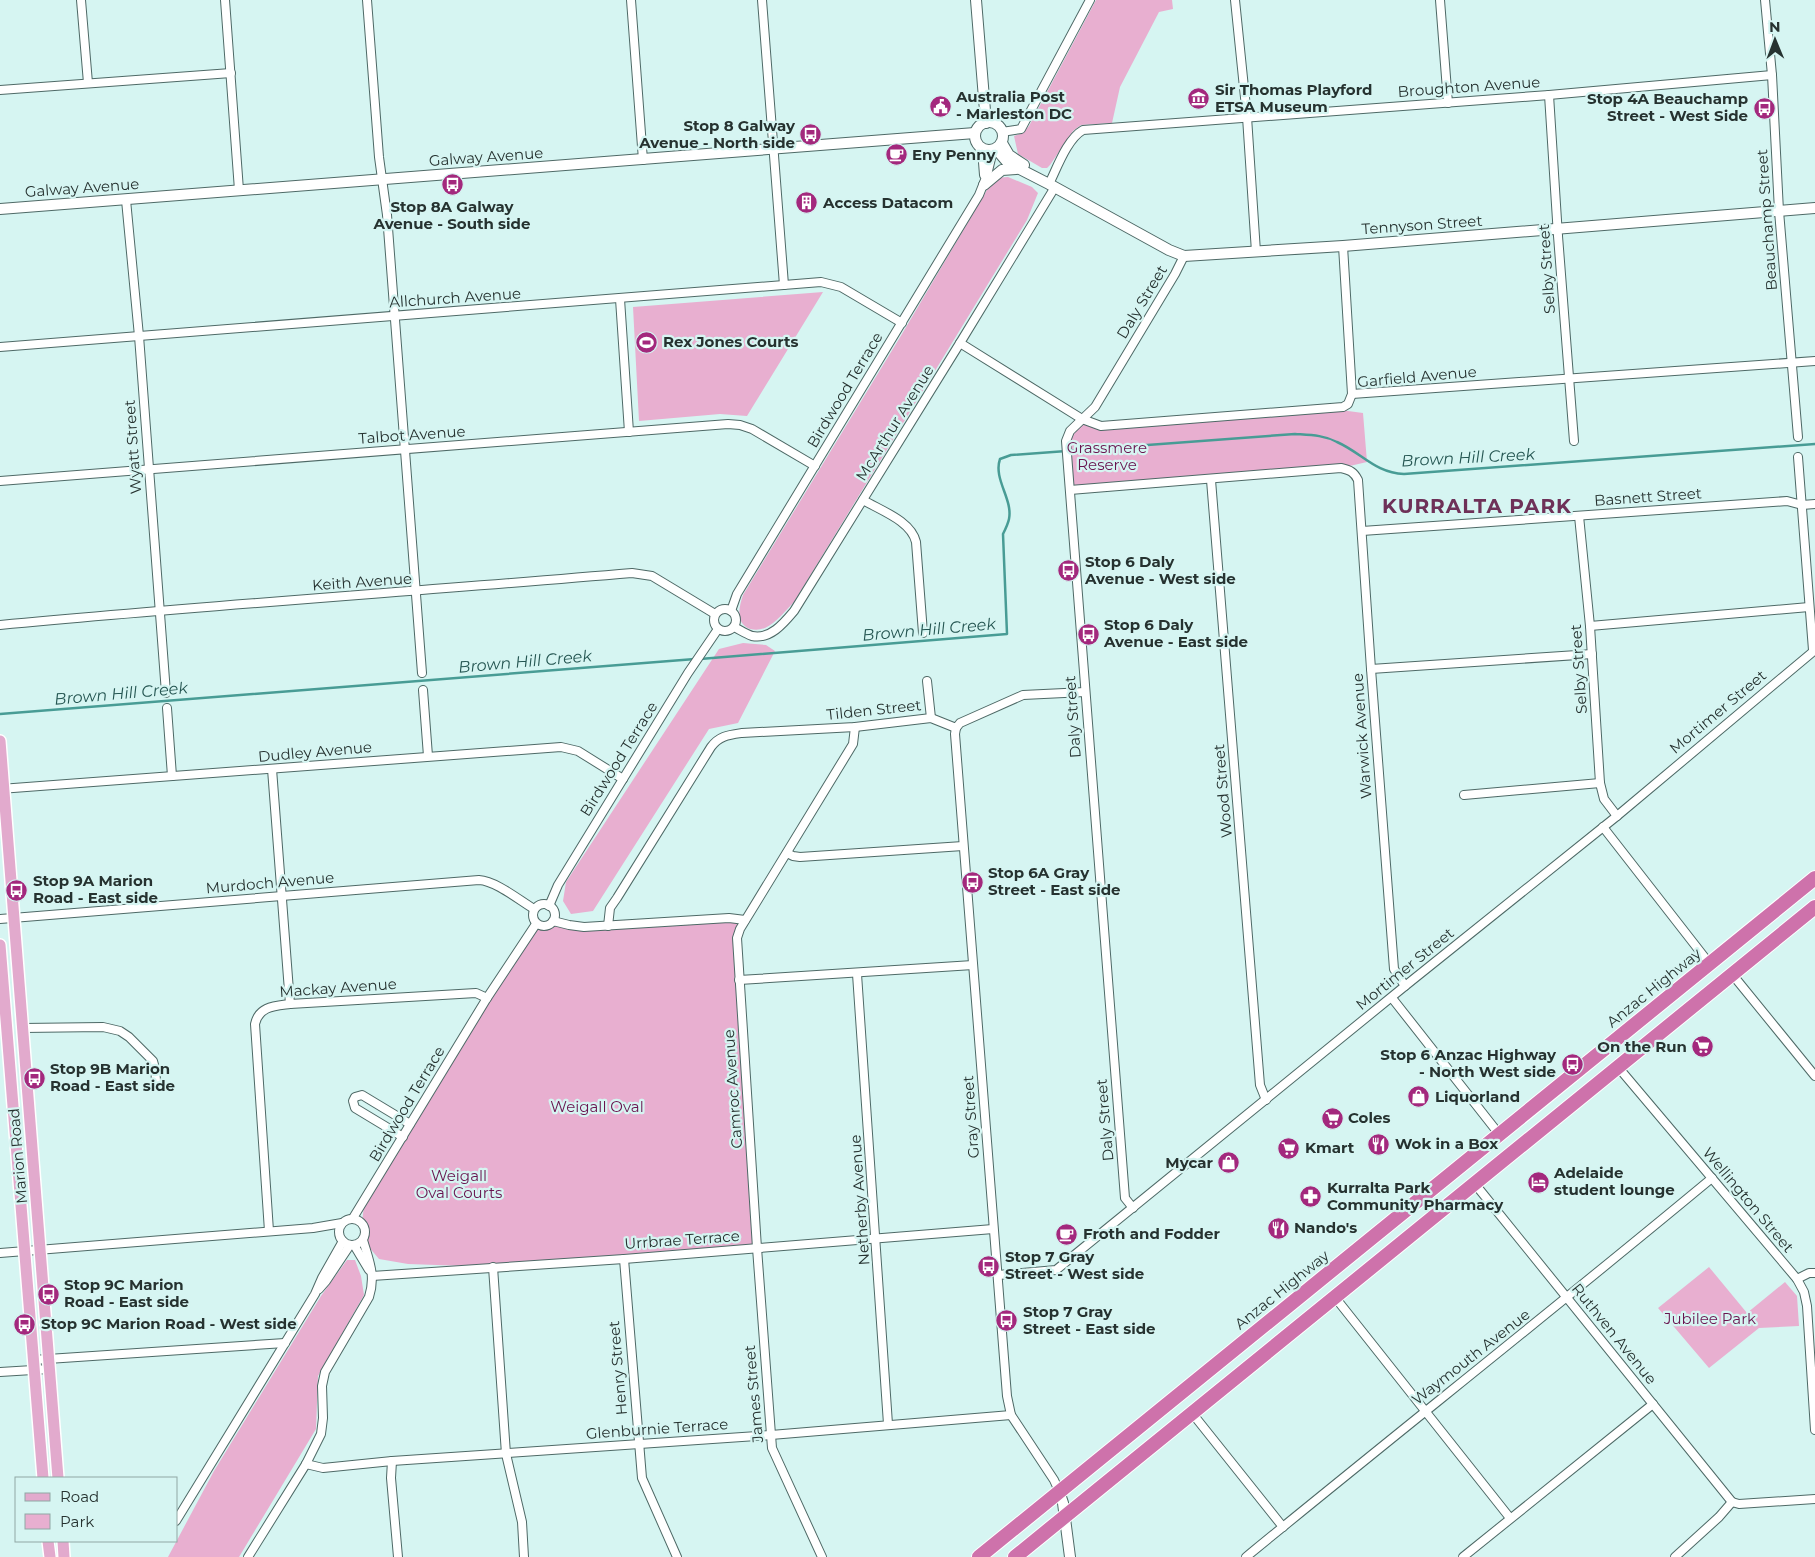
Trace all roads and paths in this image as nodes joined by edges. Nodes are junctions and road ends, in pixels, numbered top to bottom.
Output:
1 (81, 0) edge
2 (225, 0) edge
3 (367, 0) edge
4 (631, 0) edge
5 (762, 0) edge
6 (976, 0) edge
7 (1090, 0) edge
8 (1235, 0) edge
9 (1440, 0) edge
10 (1765, 0) edge
11 (231, 73) junction
12 (1772, 75) junction
13 (88, 83) junction
14 (0, 90) edge
15 (1549, 95) junction
16 (1448, 103) junction
17 (1247, 117) junction
18 (986, 122) junction
19 (1002, 132) junction
20 (975, 133) junction
21 (993, 148) junction
22 (773, 149) junction
23 (643, 160) junction
24 (1017, 169) junction
25 (382, 179) junction
26 (984, 185) junction
27 (1052, 185) junction
28 (239, 190) junction
29 (126, 200) junction
30 (1815, 208) edge
31 (0, 209) edge
32 (1779, 211) junction
33 (1557, 229) junction
34 (1344, 246) junction
35 (1256, 252) junction
36 (1184, 256) junction
37 (784, 285) junction
38 (620, 299) junction
39 (395, 316) junction
40 (902, 323) junction
41 (139, 336) junction
42 (960, 343) junction
43 (0, 347) edge
44 (1815, 361) edge
45 (1791, 363) junction
46 (1569, 379) junction
47 (1352, 394) junction
48 (1082, 419) junction
49 (629, 432) junction
50 (1798, 437) dead end
51 (1574, 441) dead end
52 (405, 449) junction
53 (1798, 457) dead end
54 (815, 466) junction
55 (149, 469) junction
56 (1212, 480) junction
57 (0, 481) edge
58 (1070, 490) junction
59 (863, 500) junction
60 (1815, 504) edge
61 (1802, 505) junction
62 (1579, 516) junction
63 (1362, 531) junction
64 (416, 592) junction
65 (1809, 607) junction
66 (159, 610) junction
67 (731, 611) junction
68 (715, 614) junction
69 (0, 624) edge
70 (1590, 626) junction
71 (734, 627) junction
72 (718, 629) junction
73 (923, 634) dead end
74 (1814, 650) edge
75 (1592, 654) junction
76 (1371, 669) junction
77 (422, 673) dead end
78 (928, 681) dead end
79 (423, 690) dead end
80 (1085, 692) junction
81 (166, 693) dead end
82 (167, 708) dead end
83 (931, 718) junction
84 (856, 727) junction
85 (956, 728) junction
86 (0, 741) edge
87 (428, 756) junction
88 (272, 769) junction
89 (172, 776) junction
90 (623, 779) junction
91 (1600, 783) junction
92 (2, 789) edge
93 (1464, 795) dead end
94 (1617, 816) junction
95 (1603, 827) junction
96 (962, 846) junction
97 (4, 852) edge
98 (787, 853) junction
99 (1815, 878) edge
100 (281, 895) junction
101 (549, 906) junction
102 (1815, 907) edge
103 (534, 909) junction
104 (14, 918) junction
105 (0, 919) edge
106 (745, 920) junction
107 (553, 921) junction
108 (536, 924) junction
109 (608, 926) junction
110 (0, 945) edge
111 (1, 962) edge
112 (1709, 963) junction
113 (973, 965) junction
114 (857, 974) junction
115 (1732, 974) junction
116 (739, 980) junction
117 (1405, 986) junction
118 (1669, 997) junction
119 (487, 998) junction
120 (1392, 998) junction
121 (290, 1004) junction
122 (1695, 1004) junction
123 (3, 1013) edge
124 (1647, 1015) junction
125 (1665, 1027) junction
126 (23, 1028) junction
127 (5, 1054) edge
128 (25, 1054) junction
129 (10, 1066) junction
130 (1618, 1066) junction
131 (1815, 1076) edge
132 (156, 1080) dead end
133 (1266, 1100) junction
134 (1542, 1100) junction
135 (1556, 1116) junction
136 (410, 1124) junction
137 (1500, 1134) junction
138 (403, 1137) junction
139 (1712, 1178) junction
140 (1475, 1184) junction
141 (366, 1198) junction
142 (1133, 1208) junction
143 (352, 1218) junction
144 (362, 1222) junction
145 (342, 1223) junction
146 (313, 1228) junction
147 (993, 1229) junction
148 (269, 1230) junction
149 (339, 1232) junction
150 (876, 1238) junction
151 (363, 1240) junction
152 (349, 1244) junction
153 (757, 1248) junction
154 (41, 1250) junction
155 (25, 1251) junction
156 (0, 1253) edge
157 (624, 1259) junction
158 (492, 1267) junction
159 (1815, 1273) edge
160 (998, 1275) junction
161 (372, 1276) junction
162 (1797, 1279) junction
163 (1334, 1296) junction
164 (1299, 1298) junction
165 (1567, 1298) junction
166 (284, 1342) junction
167 (1221, 1362) junction
168 (49, 1364) junction
169 (34, 1365) junction
170 (1244, 1369) junction
171 (0, 1372) edge
172 (1654, 1404) junction
173 (1425, 1410) junction
174 (1192, 1413) junction
175 (1011, 1415) junction
176 (888, 1424) junction
177 (1815, 1430) edge
178 (771, 1435) junction
179 (638, 1444) junction
180 (1117, 1445) junction
181 (506, 1454) junction
182 (392, 1461) junction
183 (1131, 1462) junction
184 (306, 1464) junction
185 (43, 1477) edge
186 (58, 1477) edge
187 (1059, 1491) junction
188 (1815, 1499) edge
189 (1732, 1502) junction
190 (1066, 1516) junction
191 (178, 1518) edge
192 (1510, 1518) junction
193 (1283, 1527) junction
194 (48, 1542) edge
195 (63, 1542) edge
196 (50, 1557) edge
197 (64, 1557) edge
198 (248, 1557) edge
199 (398, 1557) edge
200 (524, 1557) edge
201 (677, 1557) edge
202 (822, 1557) edge
203 (979, 1557) edge
204 (1015, 1557) edge
205 (1070, 1557) edge
206 (1246, 1557) edge
207 (1463, 1557) edge
208 (1675, 1557) edge

1 - 13 street
2 - 11 street
3 - 25 street
4 - 23 street
5 - 22 street
6 - 18 street
7 - 19 street
8 - 17 street
9 - 16 street
10 - 12 street, Beauchamp Street
11 - 13 street
11 - 28 street
12 - 15 street, Broughton Avenue
12 - 32 street, Beauchamp Street
13 - 14 street
15 - 16 street, Broughton Avenue
15 - 33 street, Selby Street
16 - 17 street, Broughton Avenue
17 - 27 street, Broughton Avenue
17 - 35 street
18 - 19 street
18 - 20 street
19 - 21 street
20 - 21 street
20 - 22 street, Galway Avenue
21 - 24 street, Tennyson Street
21 - 26 street, Birdwood Terrace
21 - 27 street, Tennyson Street
22 - 23 street, Galway Avenue
22 - 37 street
23 - 25 street, Galway Avenue
24 - 26 street
24 - 27 street, Tennyson Street
25 - 28 street, Galway Avenue
25 - 39 street
26 - 40 street, Birdwood Terrace
27 - 36 street, Tennyson Street
27 - 42 street, McArthur Avenue
28 - 29 street, Galway Avenue
29 - 31 street, Galway Avenue
29 - 41 street, Wyatt Street
30 - 32 street, Tennyson Street
32 - 33 street, Tennyson Street
32 - 45 street, Beauchamp Street
33 - 34 street, Tennyson Street
33 - 46 street, Selby Street
34 - 35 street, Tennyson Street
34 - 47 street
35 - 36 street, Tennyson Street
36 - 48 street, Daly Street
37 - 38 street, Allchurch Avenue
37 - 40 street, Allchurch Avenue
38 - 39 street, Allchurch Avenue
38 - 49 street
39 - 41 street, Allchurch Avenue
39 - 52 street
40 - 54 street, Birdwood Terrace
41 - 43 street, Allchurch Avenue
41 - 55 street, Wyatt Street
42 - 48 street, Garfield Avenue
42 - 59 street, McArthur Avenue
44 - 45 street, Garfield Avenue
45 - 46 street, Garfield Avenue
45 - 50 street, Beauchamp Street
46 - 47 street, Garfield Avenue
46 - 51 street, Selby Street
47 - 48 street, Garfield Avenue
48 - 58 street, Daly Street
49 - 52 street, Talbot Avenue
49 - 54 street, Talbot Avenue
52 - 55 street, Talbot Avenue
52 - 64 street
53 - 61 street
54 - 67 street, Birdwood Terrace
55 - 57 street, Talbot Avenue
55 - 66 street, Wyatt Street
56 - 58 street
56 - 63 street, Warwick Avenue
56 - 133 street, Wood Street
58 - 80 street, Daly Street
59 - 71 street, McArthur Avenue
59 - 73 street
60 - 61 street, Basnett Street
61 - 62 street, Basnett Street
61 - 65 street
62 - 63 street, Basnett Street
62 - 70 street, Selby Street
63 - 76 street, Warwick Avenue
64 - 66 street, Keith Avenue
64 - 68 street, Keith Avenue
64 - 77 street
65 - 70 street
65 - 74 street
66 - 69 street, Keith Avenue
66 - 81 street, Wyatt Street
67 - 68 street
67 - 71 street
68 - 72 street
70 - 75 street, Selby Street
71 - 72 street
72 - 90 street, Birdwood Terrace
74 - 94 street, Mortimer Street
75 - 76 street
75 - 91 street, Selby Street
76 - 117 street, Warwick Avenue
78 - 83 street
79 - 87 street
80 - 85 street
80 - 142 street, Daly Street
82 - 89 street
83 - 84 street, Tilden Street
83 - 85 street, Tilden Street
84 - 98 street
84 - 109 street, Tilden Street
85 - 96 street, Gray Street
86 - 92 main road, Marion Road
87 - 88 street, Dudley Avenue
87 - 90 street, Dudley Avenue
88 - 89 street, Dudley Avenue
88 - 100 street
89 - 92 street, Dudley Avenue
90 - 101 street, Birdwood Terrace
91 - 93 street
91 - 94 street, Selby Street
92 - 97 main road, Marion Road
94 - 95 street, Mortimer Street
95 - 112 street
95 - 117 street, Mortimer Street
96 - 98 street
96 - 113 street, Gray Street
97 - 104 main road, Marion Road
98 - 106 street
99 - 112 highway, Anzac Highway
100 - 103 street, Murdoch Avenue
100 - 104 street, Murdoch Avenue
100 - 121 street
101 - 103 street
101 - 107 street
102 - 115 highway
103 - 108 street
104 - 105 street, Murdoch Avenue
104 - 126 main road, Marion Road
106 - 109 street
106 - 116 street, Camroc Avenue
107 - 108 street
107 - 109 street
108 - 119 street, Birdwood Terrace
110 - 111 main road, Marion Road
111 - 123 main road, Marion Road
112 - 118 highway, Anzac Highway
113 - 114 street
113 - 147 street, Gray Street
114 - 116 street
114 - 150 street, Netherby Avenue
115 - 122 highway
115 - 131 street
116 - 153 street, Camroc Avenue
117 - 120 street, Mortimer Street
118 - 122 highway
118 - 124 highway, Anzac Highway
119 - 121 street, Mackay Avenue
119 - 136 street, Birdwood Terrace
120 - 133 street, Mortimer Street
120 - 137 street
121 - 148 street, Mackay Avenue
122 - 125 highway
123 - 127 main road, Marion Road
124 - 125 highway
124 - 134 highway, Anzac Highway
125 - 130 highway
126 - 128 main road, Marion Road
126 - 132 street
127 - 129 main road, Marion Road
128 - 129 main road
128 - 154 main road, Marion Road
129 - 155 main road, Marion Road
130 - 135 highway
130 - 139 street, Wellington Street
133 - 142 street, Mortimer Street
134 - 135 highway
134 - 137 highway, Anzac Highway
135 - 140 highway
136 - 138 street, Birdwood Terrace
136 - 138 street
137 - 164 highway, Anzac Highway
138 - 141 street, Birdwood Terrace
139 - 162 street, Wellington Street
139 - 165 street, Waymouth Avenue
140 - 163 highway
140 - 165 street, Ruthven Avenue
141 - 143 street, Birdwood Terrace
141 - 144 street, Birdwood Terrace
142 - 160 street, Mortimer Street
143 - 144 street
143 - 145 street
144 - 151 street
145 - 146 street
145 - 149 street
146 - 148 street
146 - 149 street
147 - 150 street, Urrbrae Terrace
147 - 160 street, Gray Street
148 - 154 street
149 - 152 street
150 - 153 street, Urrbrae Terrace
150 - 176 street, Netherby Avenue
151 - 152 street
151 - 161 street
152 - 161 street
152 - 166 street
153 - 157 street, Urrbrae Terrace
153 - 178 street, James Street
154 - 155 street
154 - 168 main road, Marion Road
155 - 156 street
155 - 169 main road, Marion Road
157 - 158 street, Urrbrae Terrace
157 - 179 street, Henry Street
158 - 161 street, Urrbrae Terrace
158 - 181 street
159 - 162 street
160 - 175 street, Gray Street
161 - 184 street
162 - 177 street, Wellington Street
163 - 164 highway
163 - 170 highway
163 - 173 street
164 - 167 highway, Anzac Highway
165 - 172 street, Ruthven Avenue
165 - 173 street, Waymouth Avenue
166 - 168 street
166 - 191 street
167 - 170 highway
167 - 180 highway, Anzac Highway
168 - 169 street
168 - 186 main road, Marion Road
169 - 171 street
169 - 185 main road, Marion Road
170 - 174 highway
172 - 189 street, Ruthven Avenue
172 - 192 street
173 - 192 street
173 - 193 street, Waymouth Avenue
174 - 183 highway
174 - 193 street
175 - 176 street, Glenburnie Terrace
175 - 187 street, Gray Street
176 - 178 street, Glenburnie Terrace
178 - 179 street, Glenburnie Terrace
178 - 202 street, James Street
179 - 181 street, Glenburnie Terrace
179 - 201 street, Henry Street
180 - 183 highway
180 - 187 highway, Anzac Highway
181 - 182 street, Glenburnie Terrace
181 - 200 street
182 - 184 street, Glenburnie Terrace
182 - 199 street
183 - 190 highway
184 - 198 street
187 - 190 street
187 - 203 highway, Anzac Highway
188 - 189 street
189 - 208 street
190 - 204 highway
190 - 205 street
192 - 207 street
193 - 206 street, Waymouth Avenue
194 - 196 main road
195 - 197 main road

